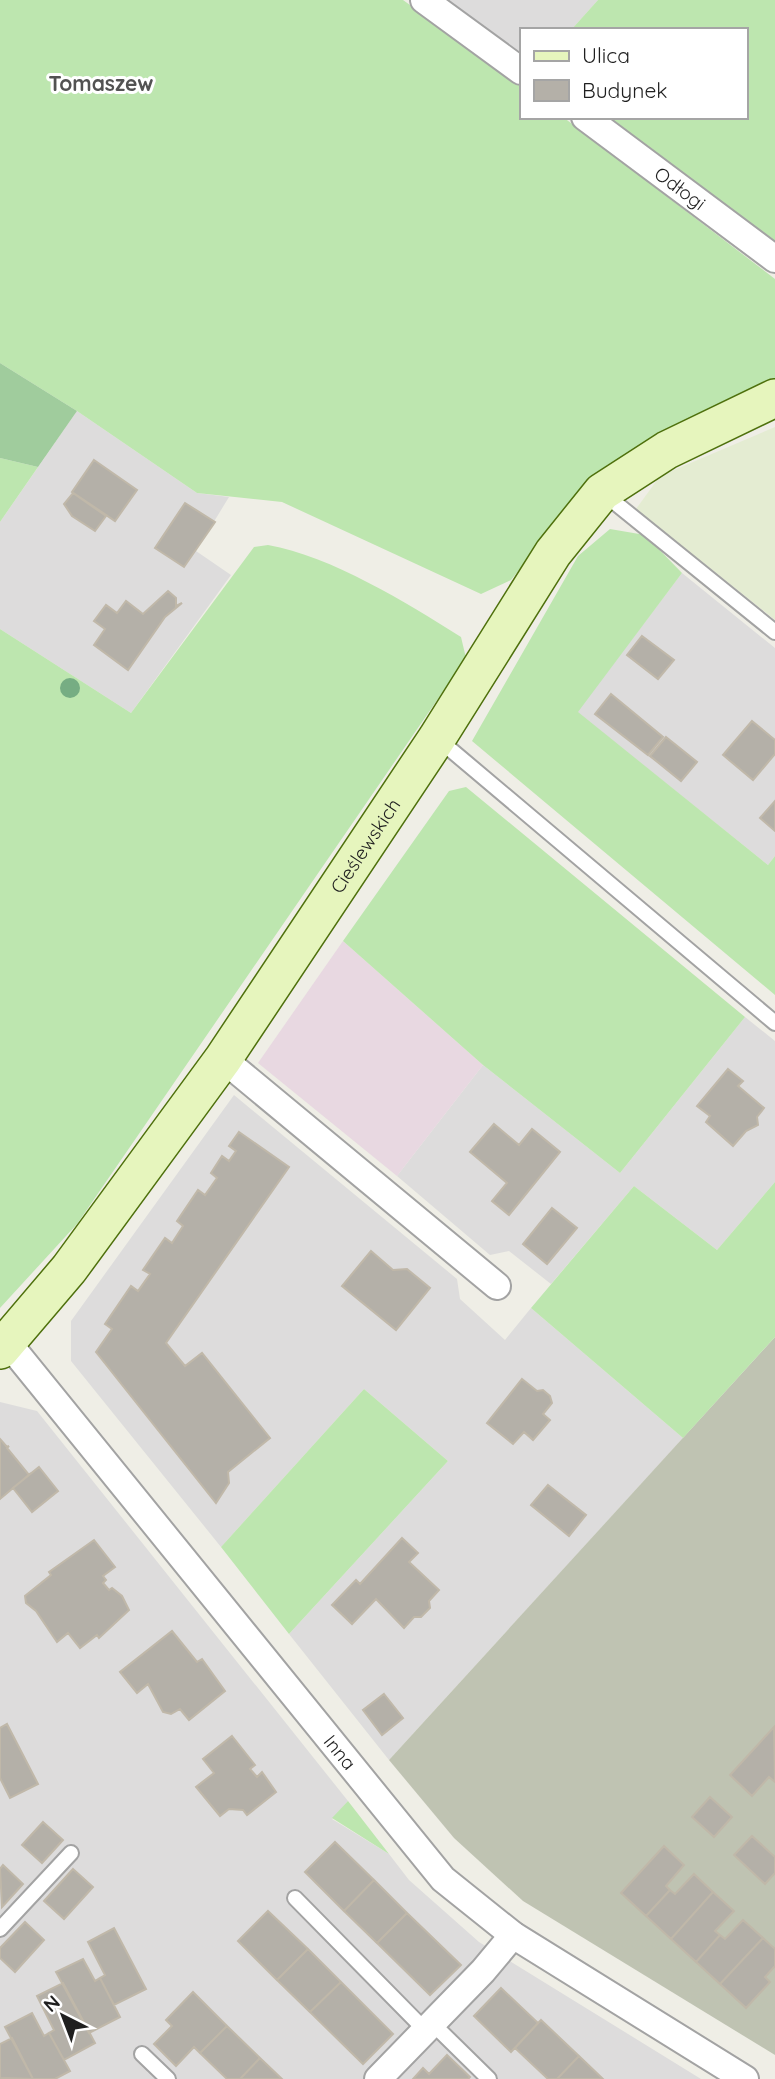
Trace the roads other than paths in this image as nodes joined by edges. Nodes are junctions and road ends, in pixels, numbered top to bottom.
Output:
1 (424, 0) edge
2 (520, 70) edge
3 (588, 119) edge
4 (775, 259) edge
5 (775, 398) edge
6 (602, 492) junction
7 (775, 632) edge
8 (437, 738) junction
9 (775, 1023) edge
10 (223, 1059) junction
11 (497, 1286) dead end
12 (4, 1346) edge
13 (71, 1853) dead end
14 (295, 1898) dead end
15 (0, 1929) edge
16 (513, 1936) junction
17 (429, 2027) junction
18 (142, 2054) dead end
19 (168, 2079) edge
20 (378, 2079) edge
21 (489, 2079) edge
22 (745, 2079) edge

1 - 2 street
3 - 4 street, Odłogi
5 - 6 street, Cieślewskich
6 - 7 lane
6 - 8 street, Cieślewskich
8 - 9 lane
8 - 10 street, Cieślewskich
10 - 11 street
10 - 12 street, Cieślewskich
12 - 16 street, Inna
13 - 15 lane
14 - 17 lane
16 - 17 street
16 - 22 street, Inna
17 - 20 street
17 - 21 lane
18 - 19 lane

